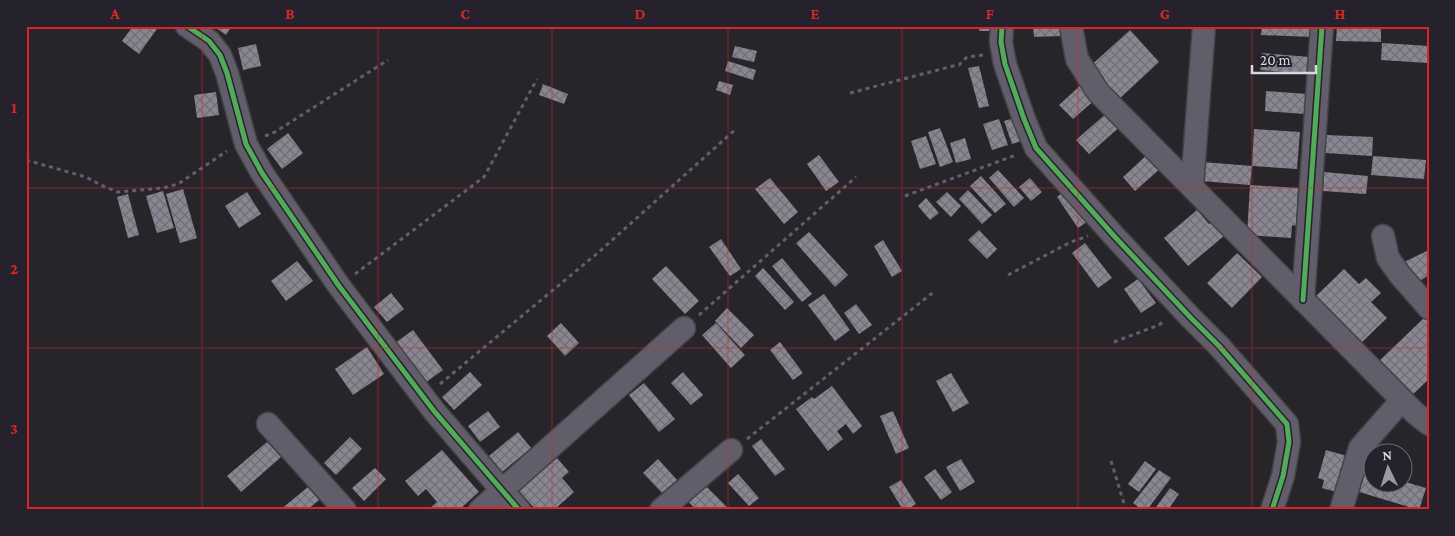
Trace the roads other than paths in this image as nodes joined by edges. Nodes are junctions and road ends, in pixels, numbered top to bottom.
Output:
1 (186, 26) edge
2 (1002, 26) edge
3 (1071, 26) edge
4 (1204, 26) edge
5 (1322, 26) edge
6 (1192, 187) junction
7 (1383, 236) dead end
8 (1303, 300) junction
9 (1429, 308) edge
10 (684, 328) road end
11 (1419, 409) edge
12 (268, 424) dead end
13 (732, 450) road end
14 (502, 490) junction
15 (345, 510) edge
16 (480, 510) edge
17 (519, 510) edge
18 (661, 510) edge
19 (1272, 510) edge
20 (1340, 510) edge

1 - 14 street
2 - 19 street
3 - 6 street
4 - 6 street
5 - 8 street
6 - 8 street
7 - 9 street
8 - 11 street
10 - 14 street
11 - 20 street
12 - 15 street
13 - 18 street
14 - 16 street
14 - 17 street

